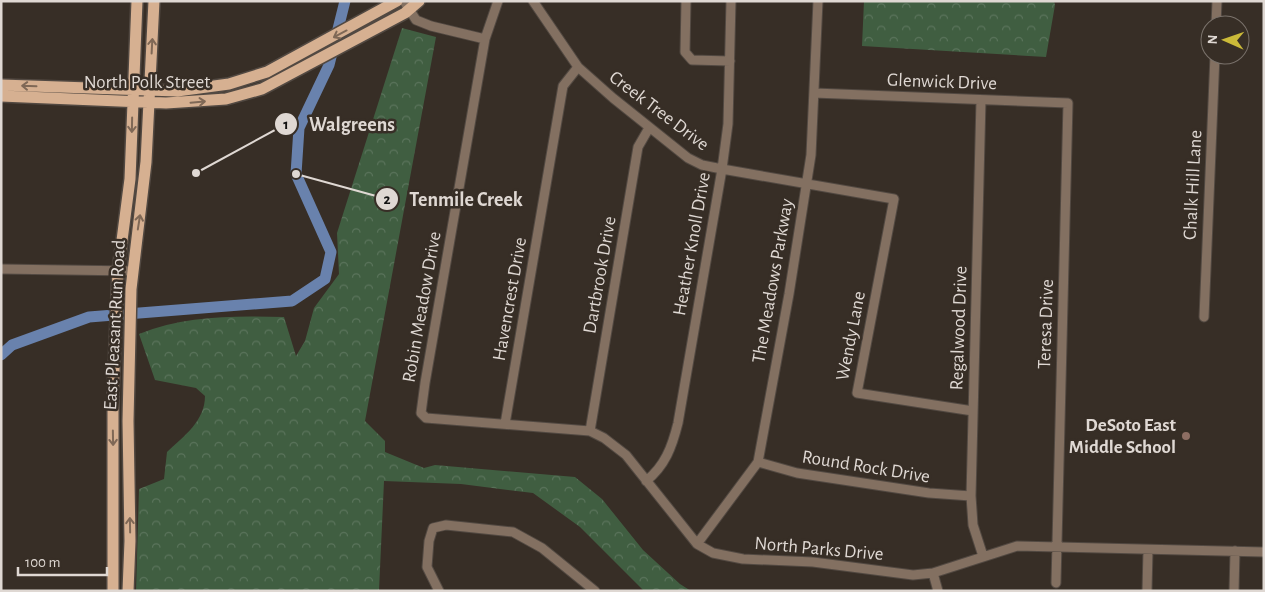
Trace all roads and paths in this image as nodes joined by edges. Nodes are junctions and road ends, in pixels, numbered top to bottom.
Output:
1 (137, 1) edge
2 (154, 1) edge
3 (397, 1) edge
4 (419, 1) edge
5 (498, 1) edge
6 (532, 1) edge
7 (686, 1) edge
8 (731, 1) edge
9 (818, 1) edge
10 (1217, 1) edge
11 (407, 5) edge
12 (1216, 15) edge
13 (485, 39) junction
14 (730, 61) junction
15 (1215, 65) edge
16 (578, 67) junction
17 (1, 84) edge
18 (134, 89) junction
19 (150, 90) junction
20 (57, 92) junction
21 (814, 93) junction
22 (1, 96) edge
23 (981, 100) junction
24 (133, 102) junction
25 (150, 102) junction
26 (1068, 103) joint
27 (649, 128) junction
28 (722, 169) junction
29 (130, 178) junction
30 (144, 178) junction
31 (806, 183) junction
32 (894, 199) joint
33 (1, 269) edge
34 (118, 271) junction
35 (132, 271) junction
36 (1204, 317) dead end
37 (973, 411) junction
38 (421, 414) joint
39 (505, 424) junction
40 (590, 431) junction
41 (758, 462) junction
42 (129, 465) junction
43 (113, 466) junction
44 (646, 481) junction
45 (971, 496) junction
46 (697, 544) junction
47 (1057, 545) junction
48 (1148, 550) junction
49 (1235, 552) junction
50 (1264, 552) edge
51 (983, 556) junction
52 (934, 573) junction
53 (1056, 583) dead end
54 (113, 591) edge
55 (128, 591) edge
56 (439, 591) edge
57 (595, 591) edge
58 (938, 591) edge
59 (1147, 591) edge
60 (1234, 591) edge

1 - 18 main road, East Pleasant Run Road
19 -> 2 main road, East Pleasant Run Road
3 -> 19 main road, North Polk Street
4 - 11 main road, North Polk Street
5 - 13 street, Robin Meadow Drive
6 - 16 street, Creek Tree Drive
7 - 14 street
8 - 14 street, Heather Knoll Drive
9 - 21 street, The Meadows Parkway
10 - 12 street
11 - 13 street
25 -> 11 main road, North Polk Street
13 - 38 street, Robin Meadow Drive
14 - 28 street, Heather Knoll Drive
15 - 36 street, Chalk Hill Lane
16 - 27 street, Creek Tree Drive
16 - 39 street, Havencrest Drive
20 -> 17 main road, North Polk Street
18 - 19 main road, North Polk Street
18 - 20 main road, North Polk Street
18 - 24 main road, East Pleasant Run Road
19 - 25 main road, East Pleasant Run Road
20 - 22 main road, North Polk Street
20 - 24 main road, North Polk Street
21 - 23 street, Glenwick Drive
21 - 31 street, The Meadows Parkway
23 - 26 street, Glenwick Drive
23 - 37 street, Regalwood Drive
24 - 25 main road, North Polk Street
24 -> 29 main road, East Pleasant Run Road
25 - 30 main road, East Pleasant Run Road
26 - 47 street, Teresa Drive
27 - 28 street, Creek Tree Drive
27 - 40 street, Dartbrook Drive
28 - 31 street, Creek Tree Drive
28 - 44 street, Heather Knoll Drive
29 - 30 main road
29 - 34 main road, East Pleasant Run Road
35 -> 30 main road, East Pleasant Run Road
31 - 32 street, Creek Tree Drive
31 - 41 street, The Meadows Parkway
32 - 37 street, Wendy Lane
33 - 34 street
34 - 35 street
34 -> 43 main road, East Pleasant Run Road
35 - 42 main road, East Pleasant Run Road
37 - 45 street, Regalwood Drive
38 - 39 street, North Parks Drive
39 - 40 street, North Parks Drive
40 - 44 street, North Parks Drive
41 - 45 street, Round Rock Drive
41 - 46 street, The Meadows Parkway
42 - 43 main road
55 -> 42 main road, East Pleasant Run Road
43 - 54 main road, East Pleasant Run Road
44 - 46 street, North Parks Drive
45 - 51 street, Regalwood Drive
46 - 52 street, North Parks Drive
47 - 48 street, North Parks Drive
47 - 51 street, North Parks Drive
47 - 53 street, Teresa Drive
48 - 49 street, North Parks Drive
48 - 59 street
49 - 50 street, North Parks Drive
49 - 60 street
51 - 52 street, North Parks Drive
52 - 58 street
56 - 57 street

